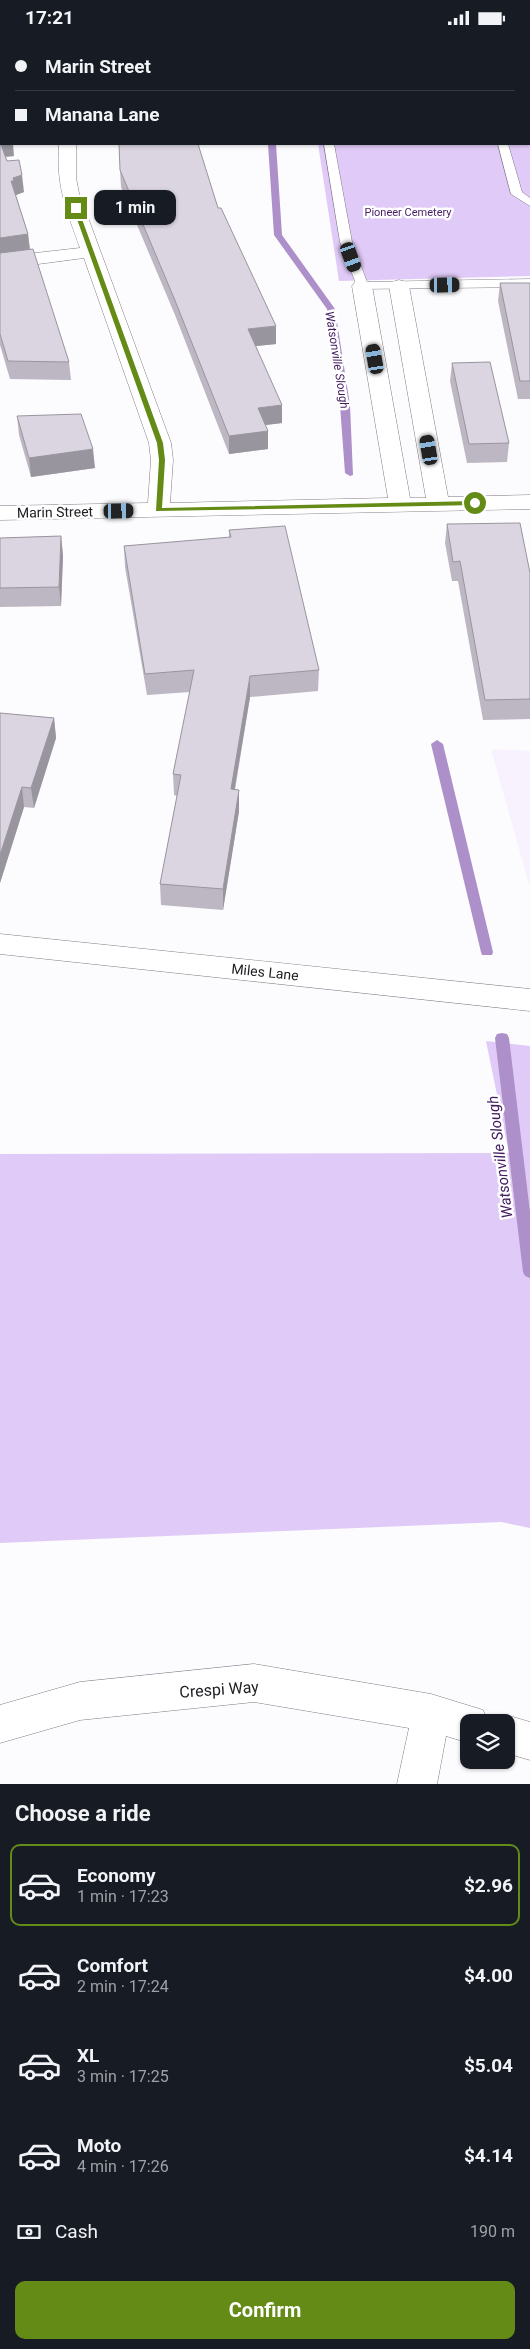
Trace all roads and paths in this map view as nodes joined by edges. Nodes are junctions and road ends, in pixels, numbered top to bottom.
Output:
1 (67, 145) edge
2 (329, 145) edge
3 (503, 145) edge
4 (530, 203) edge
5 (91, 252) junction
6 (0, 263) edge
7 (530, 283) edge
8 (362, 286) junction
9 (399, 286) junction
10 (530, 502) edge
11 (438, 504) junction
12 (400, 505) junction
13 (158, 510) junction
14 (0, 513) edge
15 (0, 944) edge
16 (530, 1000) edge
17 (431, 1713) junction
18 (460, 1721) edge
19 (0, 1724) edge
20 (515, 1737) edge
21 (530, 1741) edge
22 (418, 1784) edge

1 - 5 street
2 - 8 lane
3 - 4 lane
5 - 6 street
5 - 13 street
7 - 9 lane
8 - 9 lane
8 - 12 street
9 - 11 street
10 - 11 street, Marin Street
11 - 12 street, Marin Street
12 - 13 street, Marin Street
13 - 14 street, Marin Street
15 - 16 street, Miles Lane
17 - 18 street, Crespi Way
17 - 19 street, Crespi Way
17 - 22 street
20 - 21 street

